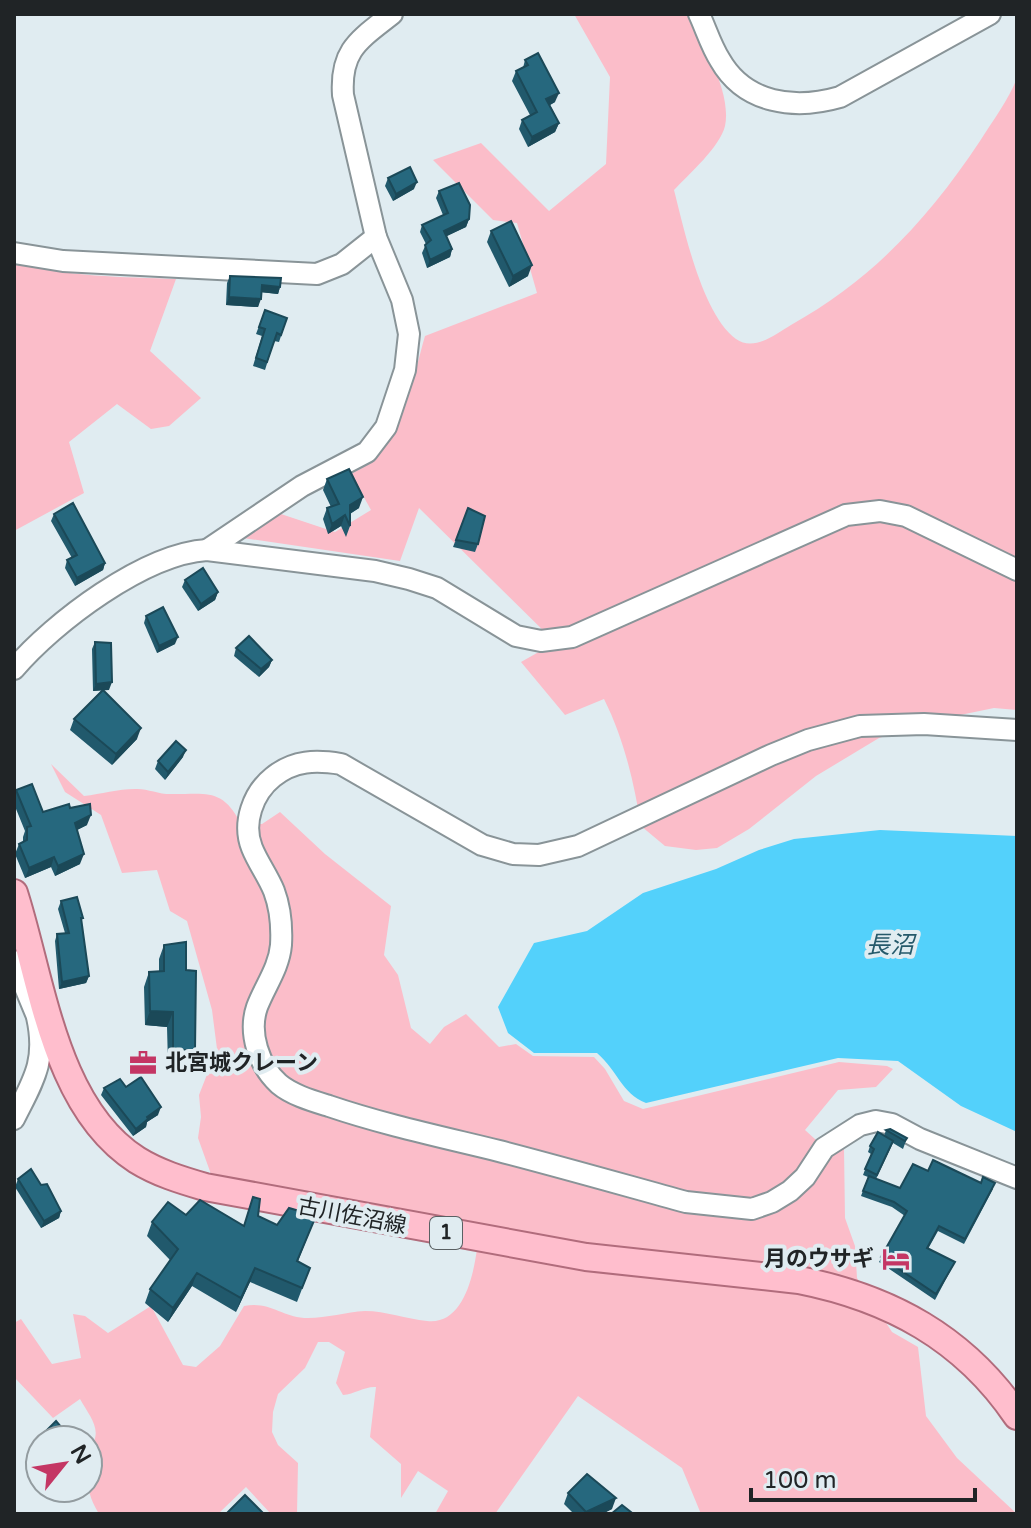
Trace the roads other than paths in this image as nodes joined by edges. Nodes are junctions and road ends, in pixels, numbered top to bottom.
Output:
1 (392, 14) edge
2 (699, 14) edge
3 (990, 14) edge
4 (376, 237) junction
5 (14, 253) edge
6 (207, 550) junction
7 (1017, 570) edge
8 (14, 669) edge
9 (1017, 730) edge
10 (14, 893) edge
11 (14, 961) edge
12 (42, 1012) junction
13 (14, 1119) edge
14 (1017, 1178) edge
15 (1017, 1416) edge

1 - 4 street
2 - 3 street
4 - 5 street
4 - 6 street
6 - 7 street
6 - 8 street
9 - 14 street
10 - 12 main road, 古川佐沼線 / 1
11 - 12 street
12 - 13 street
12 - 15 main road, 古川佐沼線 / 1

